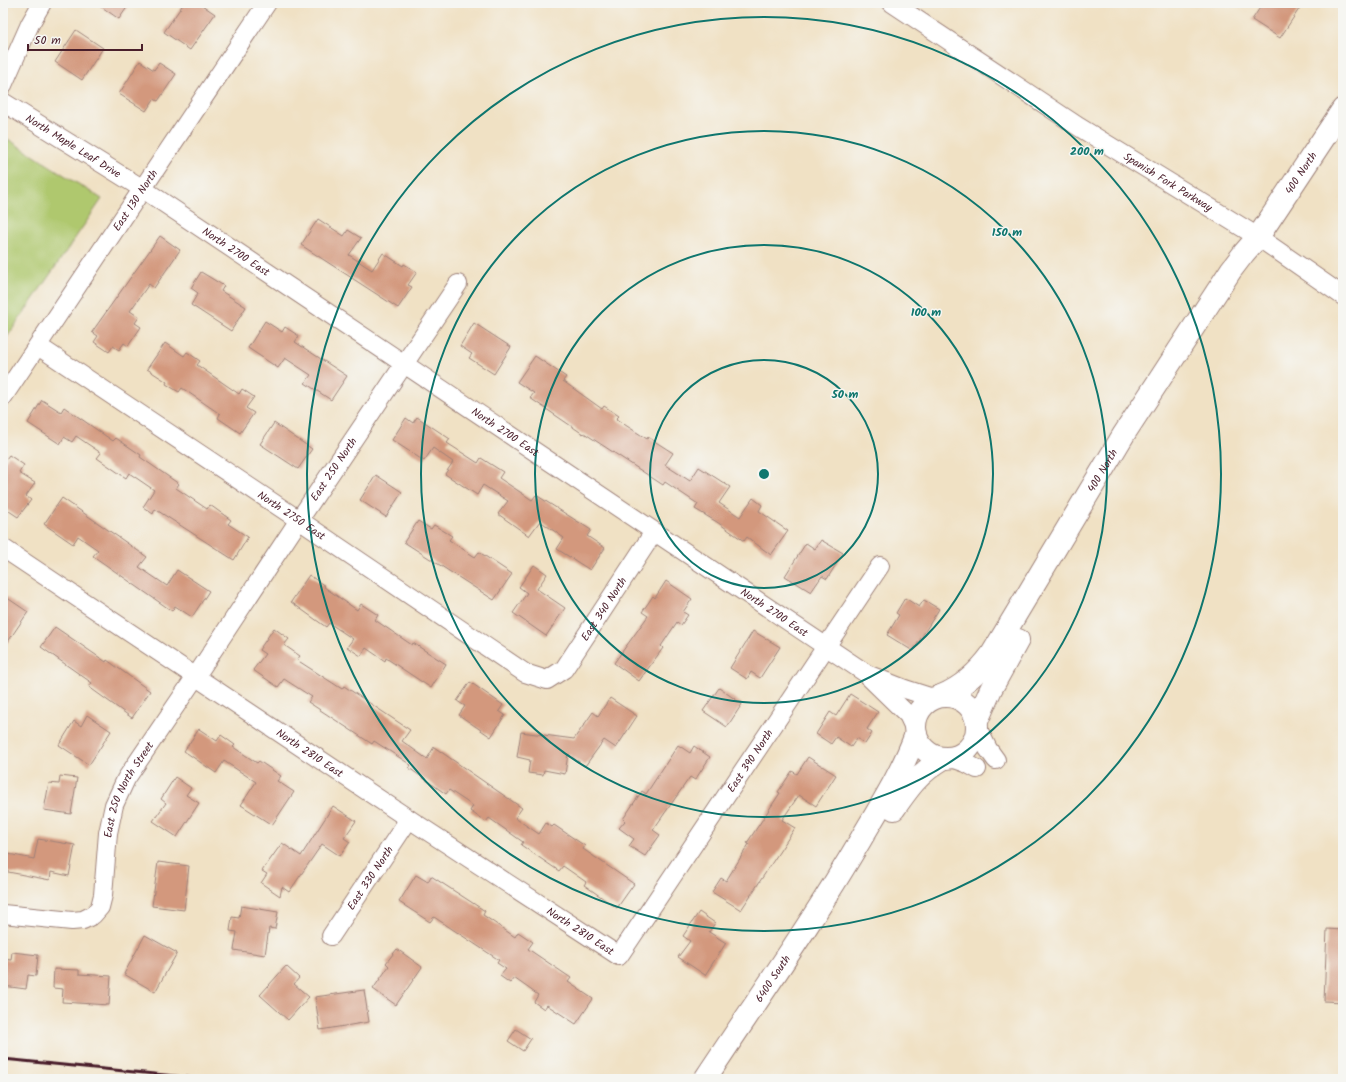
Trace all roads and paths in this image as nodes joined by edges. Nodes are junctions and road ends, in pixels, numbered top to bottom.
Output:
1 (42, 3) edge
2 (267, 3) edge
3 (892, 3) edge
4 (3, 85) edge
5 (3, 102) edge
6 (1343, 109) edge
7 (143, 189) junction
8 (1258, 237) junction
9 (458, 284) dead end
10 (1343, 296) edge
11 (38, 346) junction
12 (404, 364) junction
13 (3, 397) edge
14 (299, 520) junction
15 (654, 532) junction
16 (3, 548) edge
17 (880, 566) dead end
18 (826, 647) junction
19 (867, 674) junction
20 (196, 676) junction
21 (547, 680) joint
22 (937, 697) junction
23 (978, 725) junction
24 (916, 733) junction
25 (948, 758) junction
26 (996, 760) dead end
27 (977, 769) dead end
28 (409, 819) junction
29 (839, 877) junction
30 (3, 914) edge
31 (331, 936) dead end
32 (619, 956) joint
33 (705, 1079) edge

1 - 4 street
2 - 7 street, East 130 North
3 - 8 street, Spanish Fork Parkway
5 - 7 street, North Maple Leaf Drive
6 - 8 main road, 400 North
7 - 11 street, East 130 North
7 - 12 street, North 2700 East
8 - 10 street, Spanish Fork Parkway
8 - 22 main road, 400 North
8 - 23 main road, 400 North
9 - 12 street, East 250 North
11 - 13 street, East 130 North
11 - 14 street, North 2750 East
12 - 14 street, East 250 North
12 - 15 street, North 2700 East
14 - 20 street, East 250 North
14 - 21 street, North 2750 East
15 - 18 street, North 2700 East
15 - 21 street, East 340 North
16 - 20 street, North 2810 East
17 - 18 street, East 390 North
18 - 19 street, North 2700 East
18 - 32 street, East 390 North
19 - 22 street, North 2700 East
19 - 24 street, North 2700 East
20 - 28 street, North 2810 East
20 - 30 street, East 250 North Street
22 - 23 main road
22 - 24 main road
23 - 25 main road
23 - 26 street
24 - 25 main road
24 - 29 main road, 6400 South
25 - 27 street
25 - 29 main road, 6400 South
28 - 31 street, East 330 North
28 - 32 street, North 2810 East
29 - 33 main road, 6400 South

